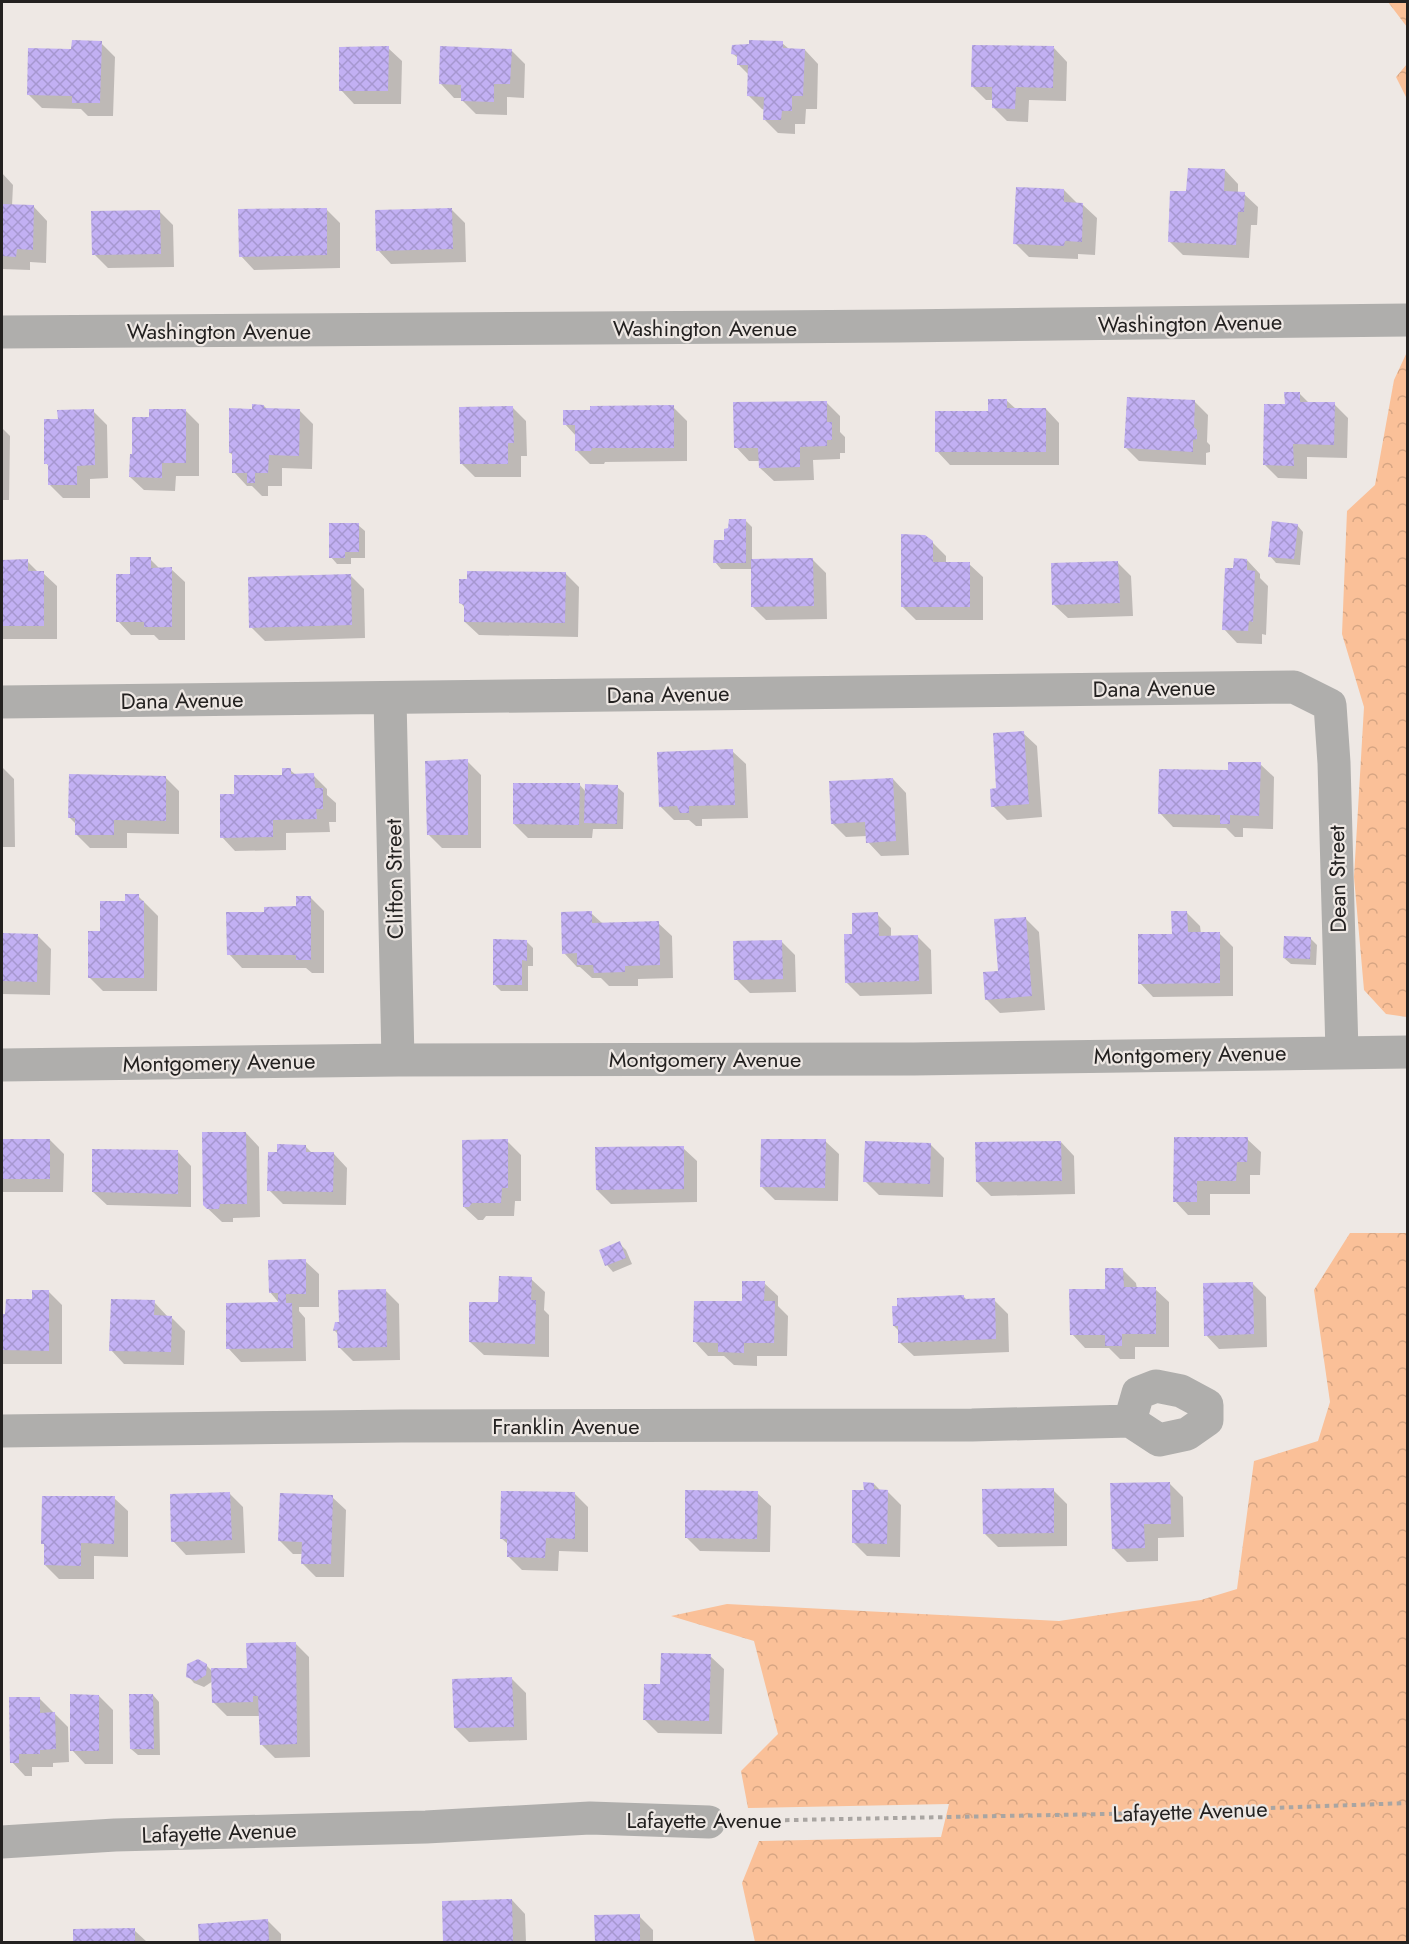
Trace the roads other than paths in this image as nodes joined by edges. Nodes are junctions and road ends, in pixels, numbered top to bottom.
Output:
1 (1407, 320) edge
2 (2, 332) edge
3 (390, 698) junction
4 (2, 702) edge
5 (1330, 705) joint
6 (1342, 1052) junction
7 (1407, 1052) edge
8 (398, 1060) junction
9 (2, 1065) edge
10 (1130, 1421) dead end
11 (2, 1431) edge
12 (709, 1822) road end
13 (2, 1842) edge

1 - 2 street, Washington Avenue
3 - 4 street, Dana Avenue
3 - 5 street, Dana Avenue
3 - 8 street, Clifton Street
5 - 6 street, Dean Street
6 - 7 street, Montgomery Avenue
6 - 8 street, Montgomery Avenue
8 - 9 street, Montgomery Avenue
10 - 11 street, Franklin Avenue
12 - 13 street, Lafayette Avenue

